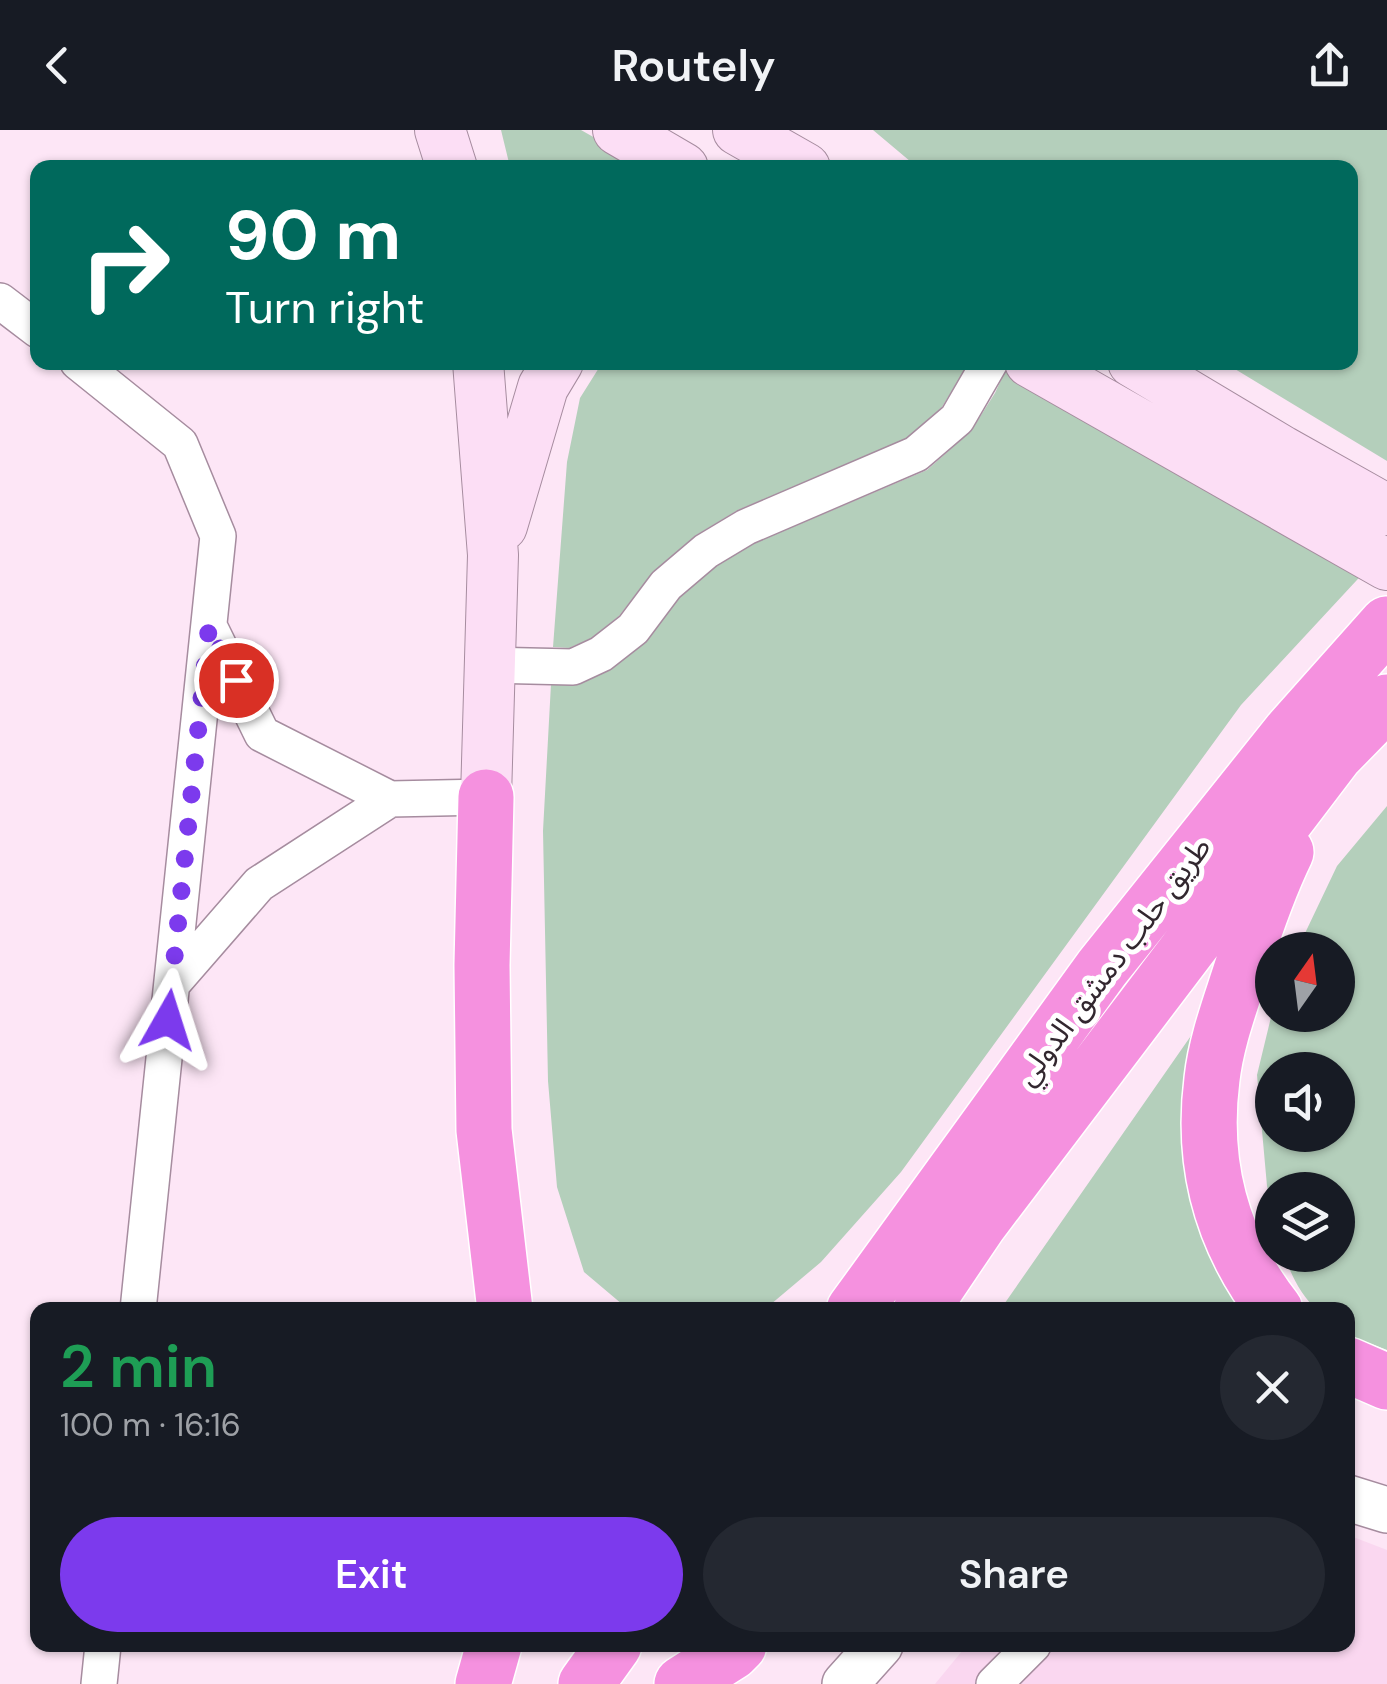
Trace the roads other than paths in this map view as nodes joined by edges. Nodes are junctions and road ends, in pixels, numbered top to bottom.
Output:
1 (440, 130) edge
2 (618, 130) edge
3 (738, 130) edge
4 (784, 130) edge
5 (449, 160) edge
6 (670, 160) edge
7 (792, 160) edge
8 (802, 160) edge
9 (0, 300) edge
10 (30, 324) edge
11 (88, 370) edge
12 (479, 370) edge
13 (553, 370) edge
14 (985, 370) edge
15 (1047, 370) edge
16 (1143, 370) edge
17 (1270, 472) junction
18 (1387, 510) edge
19 (493, 555) junction
20 (1387, 565) edge
21 (1387, 624) edge
22 (209, 626) junction
23 (490, 665) junction
24 (1387, 702) edge
25 (1335, 756) junction
26 (486, 797) junction
27 (390, 799) junction
28 (172, 984) junction
29 (495, 1227) junction
30 (912, 1230) junction
31 (139, 1302) edge
32 (504, 1302) edge
33 (537, 1302) edge
34 (836, 1302) edge
35 (860, 1302) edge
36 (926, 1302) edge
37 (1269, 1302) edge
38 (1355, 1368) edge
39 (1387, 1383) edge
40 (1355, 1385) edge
41 (1355, 1500) edge
42 (1387, 1510) edge
43 (102, 1652) edge
44 (492, 1652) edge
45 (609, 1652) edge
46 (687, 1652) edge
47 (732, 1652) edge
48 (874, 1652) edge
49 (1026, 1652) edge
50 (98, 1684) edge
51 (483, 1684) edge
52 (586, 1684) edge
53 (666, 1684) edge
54 (682, 1684) edge
55 (845, 1684) edge
56 (994, 1684) edge

1 - 5 main road
2 - 6 main road
3 - 7 main road
4 - 8 main road
9 - 10 street
11 - 22 street
12 - 19 main road
13 - 19 main road
14 - 23 street
15 - 17 main road
16 - 17 main road
17 - 18 main road
17 - 20 main road
19 - 23 main road
21 - 30 highway, طريق حلب دمشق الدولي
22 - 27 street
22 - 28 street
23 - 26 main road
24 - 25 highway, طريق حلب دمشق الدولي
25 - 36 highway, طريق حلب دمشق الدولي
25 - 37 highway
26 - 27 street
26 - 29 highway
27 - 28 street
28 - 31 street
29 - 32 highway
29 - 33 highway
30 - 34 highway
30 - 35 highway, طريق حلب دمشق الدولي
38 - 39 highway
39 - 40 highway
41 - 42 street
43 - 50 street
44 - 51 highway
45 - 52 highway
46 - 53 highway
47 - 54 highway
48 - 55 street
49 - 56 street

